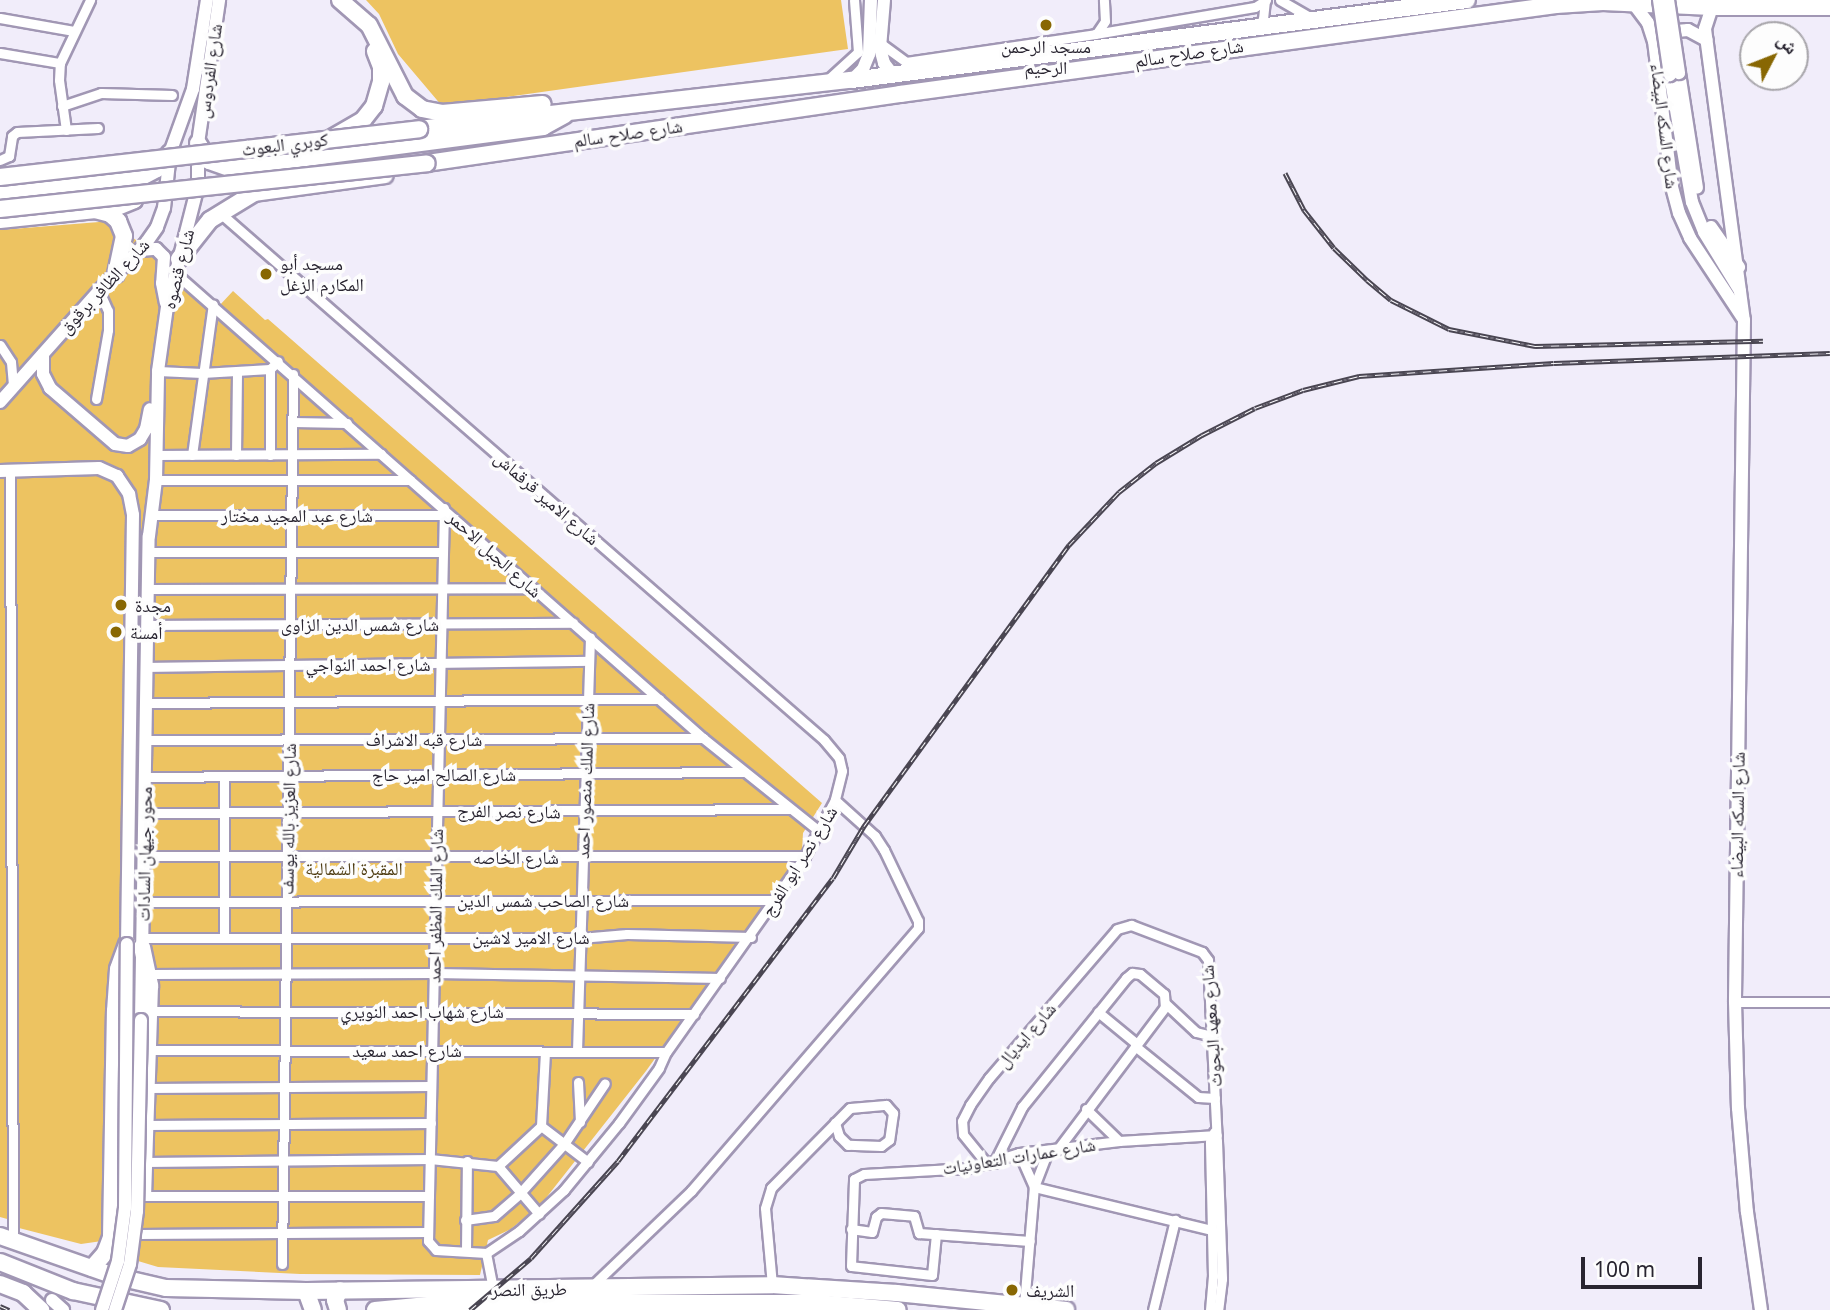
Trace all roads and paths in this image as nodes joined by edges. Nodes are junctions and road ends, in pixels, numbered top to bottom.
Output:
1 (90, 0) edge
2 (206, 0) edge
3 (219, 0) edge
4 (326, 0) edge
5 (340, 0) edge
6 (854, 0) edge
7 (871, 0) edge
8 (884, 0) edge
9 (1104, 0) edge
10 (1266, 0) edge
11 (1280, 0) edge
12 (1467, 0) edge
13 (1659, 0) edge
14 (1668, 0) edge
15 (1633, 3) junction
16 (1712, 7) junction
17 (1830, 7) edge
18 (1106, 15) junction
19 (0, 18) edge
20 (1312, 19) junction
21 (1129, 27) junction
22 (1257, 28) junction
23 (74, 31) junction
24 (1095, 34) junction
25 (1654, 38) junction
26 (1707, 40) junction
27 (880, 43) junction
28 (0, 53) edge
29 (60, 63) junction
30 (1675, 74) junction
31 (893, 75) junction
32 (852, 80) junction
33 (824, 83) junction
34 (172, 95) dead end
35 (62, 106) junction
36 (569, 112) junction
37 (98, 128) dead end
38 (66, 130) junction
39 (332, 138) junction
40 (198, 143) junction
41 (551, 144) junction
42 (170, 153) junction
43 (0, 160) edge
44 (229, 168) junction
45 (0, 177) edge
46 (131, 180) junction
47 (0, 193) edge
48 (236, 201) junction
49 (0, 209) edge
50 (105, 212) junction
51 (219, 212) junction
52 (0, 220) edge
53 (140, 250) junction
54 (177, 266) junction
55 (1739, 268) junction
56 (116, 274) junction
57 (99, 291) junction
58 (1742, 294) junction
59 (213, 304) junction
60 (167, 307) junction
61 (1744, 320) junction
62 (0, 345) edge
63 (43, 354) junction
64 (278, 360) junction
65 (270, 369) junction
66 (158, 371) junction
67 (237, 371) junction
68 (202, 373) junction
69 (293, 374) junction
70 (13, 387) junction
71 (156, 395) junction
72 (96, 399) dead end
73 (0, 402) edge
74 (293, 422) junction
75 (347, 423) junction
76 (156, 454) junction
77 (270, 454) junction
78 (292, 454) junction
79 (381, 454) junction
80 (192, 455) junction
81 (236, 456) junction
82 (3, 470) edge
83 (156, 480) junction
84 (292, 480) junction
85 (411, 480) junction
86 (444, 512) junction
87 (151, 515) junction
88 (292, 515) junction
89 (148, 552) junction
90 (443, 552) junction
91 (291, 553) junction
92 (291, 588) junction
93 (442, 588) junction
94 (533, 588) junction
95 (148, 589) junction
96 (573, 623) junction
97 (290, 624) junction
98 (441, 624) junction
99 (147, 625) junction
100 (590, 637) junction
101 (589, 661) junction
102 (290, 664) junction
103 (441, 664) junction
104 (147, 667) junction
105 (659, 699) junction
106 (440, 701) junction
107 (588, 701) junction
108 (289, 702) junction
109 (146, 703) junction
110 (587, 738) junction
111 (703, 738) junction
112 (289, 739) junction
113 (439, 739) junction
114 (146, 740) junction
115 (744, 772) junction
116 (288, 774) junction
117 (438, 774) junction
118 (586, 775) junction
119 (224, 776) junction
120 (145, 777) junction
121 (835, 800) junction
122 (790, 809) junction
123 (437, 810) junction
124 (223, 811) junction
125 (288, 811) junction
126 (584, 812) junction
127 (144, 813) junction
128 (819, 831) junction
129 (144, 856) junction
130 (583, 856) junction
131 (805, 856) junction
132 (223, 857) junction
133 (287, 857) junction
134 (436, 857) junction
135 (435, 900) junction
136 (776, 900) junction
137 (286, 901) junction
138 (581, 901) junction
139 (143, 902) junction
140 (225, 902) junction
141 (1136, 926) joint
142 (286, 937) junction
143 (435, 937) junction
144 (751, 937) junction
145 (224, 938) junction
146 (580, 938) junction
147 (137, 943) junction
148 (285, 973) junction
149 (434, 973) junction
150 (149, 974) junction
151 (579, 975) junction
152 (720, 978) junction
153 (1735, 1002) junction
154 (1830, 1002) edge
155 (1166, 1004) junction
156 (285, 1010) junction
157 (433, 1010) junction
158 (149, 1011) junction
159 (578, 1012) junction
160 (1098, 1012) junction
161 (694, 1014) junction
162 (1212, 1036) junction
163 (1136, 1045) junction
164 (284, 1049) junction
165 (432, 1049) junction
166 (149, 1050) junction
167 (577, 1051) junction
168 (545, 1052) junction
169 (666, 1052) junction
170 (578, 1082) dead end
171 (605, 1083) dead end
172 (432, 1086) junction
173 (284, 1087) junction
174 (148, 1088) junction
175 (1215, 1098) junction
176 (1086, 1109) junction
177 (283, 1123) junction
178 (431, 1123) junction
179 (580, 1123) junction
180 (835, 1123) junction
181 (147, 1125) junction
182 (541, 1126) junction
183 (1215, 1134) junction
184 (1119, 1141) junction
185 (564, 1144) junction
186 (1053, 1150) junction
187 (1019, 1153) junction
188 (430, 1159) junction
189 (145, 1161) junction
190 (283, 1161) junction
191 (467, 1161) junction
192 (588, 1162) junction
193 (991, 1163) junction
194 (498, 1166) junction
195 (1034, 1187) junction
196 (520, 1193) junction
197 (142, 1196) junction
198 (429, 1196) junction
199 (282, 1197) junction
200 (538, 1214) junction
201 (465, 1220) junction
202 (1175, 1220) junction
203 (851, 1229) junction
204 (1212, 1230) junction
205 (428, 1232) junction
206 (282, 1234) junction
207 (936, 1234) junction
208 (6, 1239) edge
209 (1030, 1241) junction
210 (138, 1242) junction
211 (110, 1243) junction
212 (466, 1251) junction
213 (486, 1253) junction
214 (0, 1262) edge
215 (282, 1264) dead end
216 (92, 1268) junction
217 (143, 1283) junction
218 (0, 1284) edge
219 (772, 1286) junction
220 (590, 1288) junction
221 (340, 1290) junction
222 (306, 1291) junction
223 (492, 1301) edge
224 (47, 1305) edge
225 (1024, 1305) junction
226 (454, 1306) edge
227 (150, 1309) edge
228 (62, 1310) edge
229 (102, 1310) edge
230 (115, 1310) edge
231 (313, 1310) edge
232 (338, 1310) edge
233 (375, 1310) edge
234 (898, 1310) edge
235 (1066, 1310) edge
236 (1153, 1310) edge
237 (1210, 1310) edge
238 (1218, 1310) edge
239 (1760, 1310) edge

1 - 23 street
2 - 42 main road, شارع الفردوس
3 - 40 main road, شارع الفردوس
4 - 39 highway
5 - 36 highway
6 - 33 street
7 - 32 main road
8 - 27 main road
9 - 18 street
10 - 21 street
10 - 22 street
11 - 20 street
12 - 20 highway, شارع صلاح سالم
13 - 30 main road, bridge
14 - 30 main road, bridge
15 - 16 highway, شارع صلاح سالم
15 - 25 main road, شارع السكه البيضاء
15 - 41 highway, شارع صلاح سالم
16 - 17 highway, شارع صلاح سالم
16 - 26 main road, شارع السكه البيضاء
18 - 21 street
18 - 24 street
19 - 23 street
20 - 22 highway, شارع صلاح سالم
21 - 24 street
22 - 31 highway, شارع صلاح سالم
23 - 29 street
24 - 27 street
25 - 26 main road
25 - 61 main road, شارع السكه البيضاء
26 - 55 main road, شارع السكه البيضاء
27 - 31 main road
28 - 29 street
29 - 35 street
30 - 55 main road
30 - 58 main road
31 - 32 highway, شارع صلاح سالم
32 - 33 highway, شارع صلاح سالم
33 - 36 highway, شارع صلاح سالم
34 - 35 street
35 - 38 street
36 - 39 highway, كوبري البعوث, bridge
36 - 44 highway
37 - 38 street
38 - 43 street
39 - 45 highway, كوبري البعوث, bridge
40 - 44 highway
40 - 54 main road, شارع قنصوه
41 - 48 highway
41 - 49 highway, كوبري البعوث, bridge
42 - 46 highway
42 - 53 main road, شارع الظافر برقوق
44 - 48 highway
46 - 47 highway
46 - 50 highway
48 - 51 highway
50 - 52 highway
50 - 56 highway
51 - 54 highway
51 - 121 street, شارع الامير قرقماش
53 - 56 main road, شارع الظافر برقوق
53 - 60 main road
54 - 59 street, شارع الجبل الاحمر
54 - 60 main road, شارع قنصوه
55 - 58 main road, شارع السكه البيضاء
56 - 57 main road, شارع الظافر برقوق
57 - 63 main road, شارع الظافر برقوق
57 - 72 street
58 - 61 main road, شارع السكه البيضاء
59 - 64 street, شارع الجبل الاحمر
59 - 68 street
60 - 66 main road, شارع قنصوه
61 - 153 main road, شارع السكه البيضاء
62 - 70 street
63 - 70 main road, شارع الظافر برقوق
63 - 71 main road
64 - 65 street
64 - 69 street, شارع الجبل الاحمر
65 - 67 street
65 - 77 street
66 - 68 street
66 - 71 main road, شارع قنصوه
67 - 68 street
67 - 81 street
68 - 80 street
69 - 74 street, شارع العزيز بالله يوسف
69 - 75 street, شارع الجبل الاحمر
70 - 73 main road, شارع الظافر برقوق
71 - 76 main road, محور جيهان السادات
74 - 75 street
74 - 78 street, شارع العزيز بالله يوسف
75 - 79 street, شارع الجبل الاحمر
76 - 80 street
76 - 83 main road, محور جيهان السادات
77 - 78 street
77 - 81 street
78 - 79 street
78 - 84 street, شارع العزيز بالله يوسف
79 - 85 street, شارع الجبل الاحمر
80 - 81 street
82 - 147 main road, محور جيهان السادات
82 - 208 street
83 - 84 street
83 - 87 main road, محور جيهان السادات
84 - 85 street
84 - 88 street, شارع العزيز بالله يوسف
85 - 86 street, شارع الجبل الاحمر
86 - 88 street, شارع عبد المجيد مختار
86 - 90 street, شارع الملك المظفر احمد
86 - 94 street, شارع الجبل الاحمر
87 - 88 street, شارع عبد المجيد مختار
87 - 89 main road, محور جيهان السادات
88 - 91 street, شارع العزيز بالله يوسف
89 - 91 street
89 - 95 main road, محور جيهان السادات
90 - 91 street
90 - 93 street, شارع الملك المظفر احمد
91 - 92 street, شارع العزيز بالله يوسف
92 - 93 street
92 - 95 street
92 - 97 street, شارع العزيز بالله يوسف
93 - 94 street
93 - 98 street, شارع الملك المظفر احمد
94 - 96 street, شارع الجبل الاحمر
95 - 99 main road, محور جيهان السادات
96 - 98 street, شارع شمس الدين الزاوى
96 - 100 street, شارع الجبل الاحمر
97 - 98 street, شارع شمس الدين الزاوى
97 - 99 street, شارع شمس الدين الزاوى
97 - 102 street, شارع العزيز بالله يوسف
98 - 103 street, شارع الملك المظفر احمد
99 - 104 main road, محور جيهان السادات
100 - 101 street, شارع الملك منصور احمد
100 - 105 street, شارع الجبل الاحمر
101 - 103 street, شارع احمد النواجي
101 - 107 street, شارع الملك منصور احمد
102 - 103 street, شارع احمد النواجي
102 - 104 street, شارع احمد النواجي
102 - 108 street, شارع العزيز بالله يوسف
103 - 106 street, شارع الملك المظفر احمد
104 - 109 main road, محور جيهان السادات
105 - 107 street
105 - 111 street, شارع الجبل الاحمر
106 - 107 street
106 - 108 street
106 - 113 street, شارع الملك المظفر احمد
107 - 110 street, شارع الملك منصور احمد
108 - 109 street
108 - 112 street, شارع العزيز بالله يوسف
109 - 114 main road, محور جيهان السادات
110 - 111 street, شارع قبه الاشراف
110 - 113 street, شارع قبه الاشراف
110 - 118 street, شارع الملك منصور احمد
111 - 115 street, شارع الجبل الاحمر
112 - 113 street, شارع قبه الاشراف
112 - 114 street, شارع قبه الاشراف
112 - 116 street, شارع العزيز بالله يوسف
113 - 117 street, شارع الملك المظفر احمد
114 - 120 main road, محور جيهان السادات
115 - 118 street, شارع الصالح امير حاج
115 - 122 street, شارع الجبل الاحمر
116 - 117 street, شارع الصالح امير حاج
116 - 119 street, شارع الصالح امير حاج
116 - 125 street, شارع العزيز بالله يوسف
117 - 118 street, شارع الصالح امير حاج
117 - 123 street, شارع الملك المظفر احمد
118 - 126 street, شارع الملك منصور احمد
119 - 120 street, شارع الصالح امير حاج
119 - 124 street
120 - 127 main road, محور جيهان السادات
121 - 128 street, شارع نصر ابو الفرج
121 - 220 street, شارع نصر ابو الفرج
122 - 126 street, شارع نصر الفرج
122 - 128 street, شارع الجبل الاحمر
123 - 125 street, شارع نصر الفرج
123 - 126 street, شارع نصر الفرج
123 - 134 street, شارع الملك المظفر احمد
124 - 125 street, شارع نصر الفرج
124 - 127 street, شارع نصر الفرج
124 - 132 street
125 - 133 street, شارع العزيز بالله يوسف
126 - 130 street, شارع الملك منصور احمد
127 - 129 main road, محور جيهان السادات
128 - 131 street, شارع نصر ابو الفرج
129 - 132 street, شارع الخاصه
129 - 139 main road, محور جيهان السادات
130 - 131 street, شارع الخاصه
130 - 134 street, شارع الخاصه
130 - 138 street, شارع الملك منصور احمد
131 - 136 street, شارع نصر ابو الفرج
132 - 133 street, شارع الخاصه
132 - 140 street
133 - 134 street, شارع الخاصه
133 - 137 street, شارع العزيز بالله يوسف
134 - 135 street, شارع الملك المظفر احمد
135 - 137 street, شارع الصاحب شمس الدين
135 - 138 street, شارع الصاحب شمس الدين
135 - 143 street, شارع الملك المظفر احمد
136 - 138 street, شارع الصاحب شمس الدين
136 - 144 street, شارع نصر ابو الفرج
137 - 140 street, شارع الصاحب شمس الدين
137 - 142 street, شارع العزيز بالله يوسف
138 - 146 street, شارع الملك منصور احمد
139 - 140 street, شارع الصاحب شمس الدين
139 - 147 main road, محور جيهان السادات
140 - 145 street
141 - 162 street, شارع معهد البحوث
141 - 193 street, شارع ايديال
142 - 143 street, شارع الامير لاشين
142 - 145 street, شارع الامير لاشين
142 - 148 street, شارع العزيز بالله يوسف
143 - 146 street, شارع الامير لاشين
143 - 149 street, شارع الملك المظفر احمد
144 - 146 street, شارع الامير لاشين
144 - 152 street, شارع نصر ابو الفرج
145 - 147 street, شارع الامير لاشين
146 - 151 street, شارع الملك منصور احمد
147 - 150 highway
147 - 211 highway
147 - 229 main road, محور جيهان السادات, bridge
147 - 230 main road, محور جيهان السادات, bridge
148 - 149 street
148 - 150 street
148 - 156 street, شارع العزيز بالله يوسف
149 - 151 street
149 - 157 street, شارع الملك المظفر احمد
150 - 158 highway
151 - 152 street
151 - 159 street, شارع الملك منصور احمد
152 - 161 street, شارع نصر ابو الفرج
153 - 154 street
153 - 239 main road, شارع السكه البيضاء
155 - 160 street
155 - 162 street
155 - 163 street
156 - 157 street, شارع شهاب احمد النويري
156 - 158 street, شارع شهاب احمد النويري
156 - 164 street, شارع العزيز بالله يوسف
157 - 159 street, شارع شهاب احمد النويري
157 - 165 street, شارع الملك المظفر احمد
158 - 166 highway
159 - 161 street, شارع شهاب احمد النويري
159 - 167 street, شارع الملك منصور احمد
160 - 163 street
160 - 193 street
161 - 169 street, شارع نصر ابو الفرج
162 - 175 street, شارع معهد البحوث
163 - 175 street
163 - 176 street
164 - 165 street, شارع احمد سعيد
164 - 166 street, شارع احمد سعيد
164 - 173 street, شارع العزيز بالله يوسف
165 - 168 street, شارع احمد سعيد
165 - 172 street, شارع الملك المظفر احمد
166 - 174 highway
167 - 168 street, شارع احمد سعيد
167 - 169 street, شارع احمد سعيد
168 - 182 street
169 - 192 street, شارع نصر ابو الفرج
170 - 179 street
171 - 179 street
172 - 173 street
172 - 178 street, شارع الملك المظفر احمد
173 - 174 street
173 - 177 street, شارع العزيز بالله يوسف
174 - 181 highway
175 - 183 street, شارع معهد البحوث
176 - 184 street
176 - 186 street
177 - 178 street
177 - 181 street
177 - 190 street, شارع العزيز بالله يوسف
178 - 188 street, شارع الملك المظفر احمد
179 - 185 street
180 - 180 street
180 - 219 street
181 - 189 highway
182 - 185 street
182 - 194 street
183 - 184 street, شارع عمارات التعاونيات
183 - 204 street, شارع معهد البحوث
183 - 238 street, شارع معهد البحوث
184 - 186 street, شارع عمارات التعاونيات
185 - 192 street
185 - 196 street
186 - 187 street, شارع عمارات التعاونيات
186 - 195 street
187 - 193 street, شارع عمارات التعاونيات
187 - 195 street
188 - 190 street
188 - 191 street
188 - 198 street, شارع الملك المظفر احمد
189 - 190 street
189 - 197 highway
190 - 199 street, شارع العزيز بالله يوسف
191 - 194 street
191 - 201 street
192 - 200 street, شارع نصر ابو الفرج
193 - 203 street, شارع عمارات التعاونيات
194 - 196 street
195 - 202 street
195 - 209 street
196 - 200 street
196 - 201 street
197 - 199 street
197 - 210 highway
198 - 199 street
198 - 205 street, شارع الملك المظفر احمد
199 - 206 street, شارع العزيز بالله يوسف
200 - 213 street, شارع نصر ابو الفرج
201 - 212 street
202 - 204 street
202 - 236 street
203 - 207 street
203 - 207 street
204 - 237 street, شارع معهد البحوث
205 - 206 street
205 - 212 street
206 - 210 street
206 - 215 street, شارع العزيز بالله يوسف
207 - 209 street
208 - 216 highway, طريق النصر
209 - 225 street
210 - 211 highway
210 - 217 highway
211 - 216 highway
212 - 213 street
213 - 223 street
214 - 227 highway
216 - 217 highway, طريق النصر
217 - 222 highway, طريق النصر
218 - 224 highway
219 - 220 highway, طريق النصر
219 - 225 highway, طريق النصر
220 - 223 highway, طريق النصر
221 - 222 highway, طريق النصر
221 - 223 highway, طريق النصر
221 - 232 highway
222 - 231 highway
223 - 226 highway, طريق النصر
223 - 234 highway, طريق النصر
224 - 228 main road
225 - 235 highway, طريق النصر
226 - 233 highway, طريق النصر

